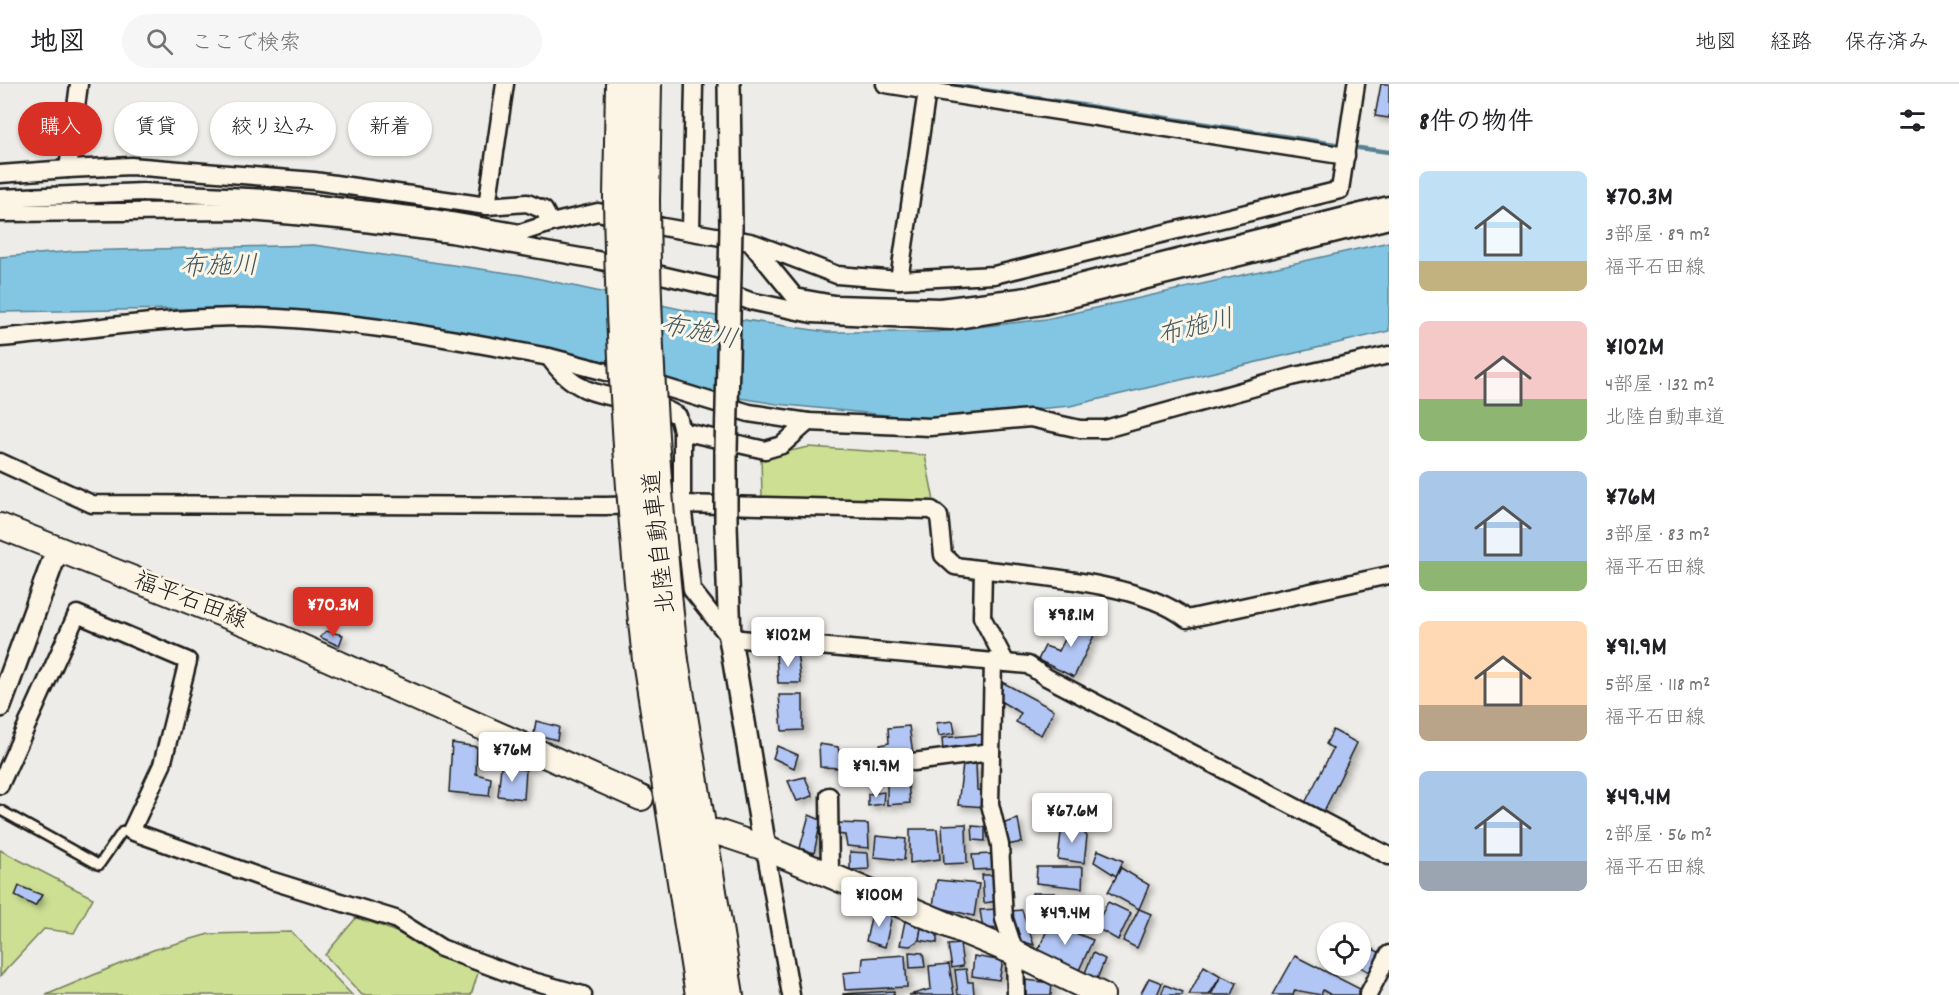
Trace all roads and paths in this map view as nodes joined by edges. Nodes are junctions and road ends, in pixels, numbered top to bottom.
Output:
1 (79, 84) edge
2 (505, 84) edge
3 (621, 84) edge
4 (646, 84) edge
5 (694, 84) edge
6 (729, 84) edge
7 (885, 84) edge
8 (1356, 84) edge
9 (927, 88) edge
10 (1346, 156) junction
11 (68, 169) junction
12 (0, 174) edge
13 (0, 198) edge
14 (631, 198) junction
15 (1389, 205) edge
16 (487, 206) junction
17 (0, 213) edge
18 (1389, 220) edge
19 (550, 223) junction
20 (691, 230) junction
21 (750, 242) junction
22 (899, 280) junction
23 (0, 338) edge
24 (1389, 355) edge
25 (549, 357) junction
26 (808, 422) junction
27 (682, 430) junction
28 (0, 462) edge
29 (682, 504) junction
30 (0, 526) edge
31 (57, 550) junction
32 (983, 570) junction
33 (1389, 575) edge
34 (730, 638) junction
35 (661, 661) junction
36 (999, 662) junction
37 (0, 706) edge
38 (991, 752) junction
39 (913, 762) dead end
40 (0, 785) edge
41 (829, 796) dead end
42 (641, 798) dead end
43 (0, 810) edge
44 (131, 831) junction
45 (717, 832) dead end
46 (765, 848) junction
47 (1389, 856) edge
48 (830, 876) junction
49 (1015, 953) junction
50 (1389, 954) edge
51 (583, 995) edge
52 (702, 995) edge
53 (728, 995) edge
54 (791, 995) edge
55 (1016, 995) edge
56 (1102, 995) edge
57 (1368, 995) edge

1 - 11 street
2 - 16 street
3 - 14 highway, 北陸自動車道
4 - 14 highway, 北陸自動車道
5 - 20 street
6 - 34 street, bridge
7 - 9 street
8 - 10 street
9 - 10 street
9 - 22 street
10 - 22 street
11 - 12 street
11 - 16 street
13 - 19 street
14 - 35 highway, 北陸自動車道, bridge
15 - 21 street
16 - 19 street
17 - 18 street
19 - 20 street
20 - 21 street
21 - 22 street
23 - 25 street
24 - 26 street
25 - 26 street
25 - 27 street
26 - 27 street
27 - 29 street
28 - 29 street
29 - 32 street
29 - 34 street
30 - 31 main road, 福平石田線
31 - 37 street
31 - 42 main road, 福平石田線
32 - 33 street
32 - 36 street
34 - 36 street
34 - 46 street
35 - 52 highway, 北陸自動車道
35 - 53 highway, 北陸自動車道
36 - 38 street
36 - 47 street
38 - 39 street
38 - 49 street
40 - 44 street
41 - 48 street
43 - 44 lane
44 - 51 street
45 - 46 main road
46 - 48 main road
46 - 54 street
48 - 49 main road
49 - 55 street
49 - 56 main road
50 - 57 street

